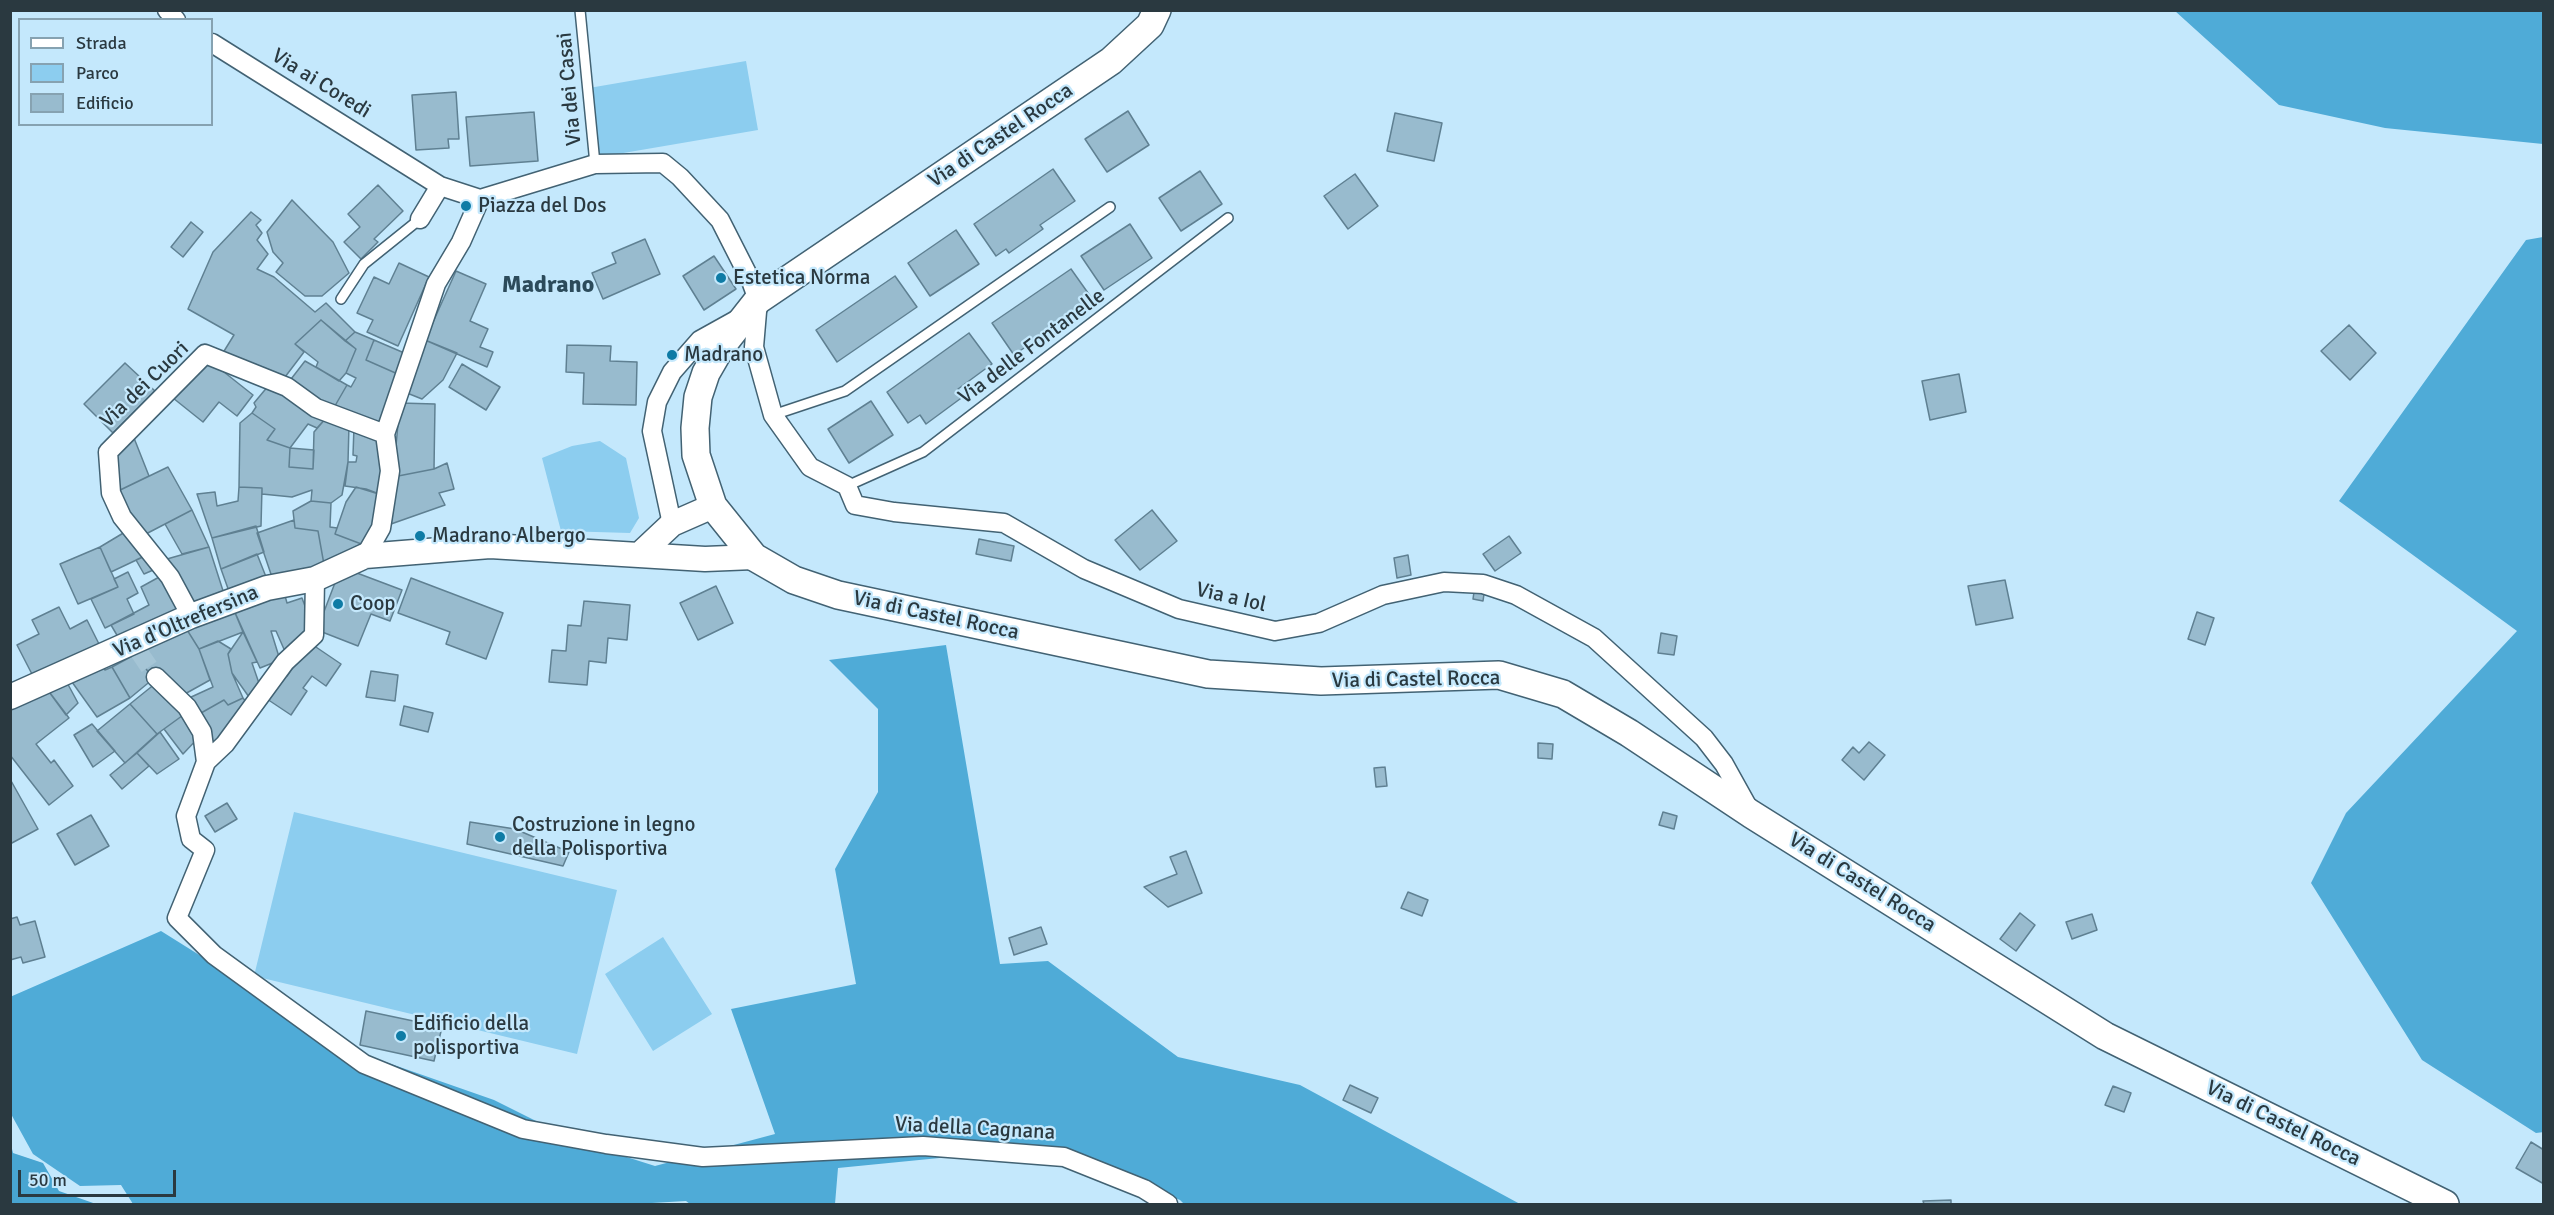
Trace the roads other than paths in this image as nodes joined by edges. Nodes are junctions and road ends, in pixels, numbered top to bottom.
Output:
1 (580, 10) edge
2 (1157, 10) edge
3 (213, 44) edge
4 (595, 164) junction
5 (440, 186) junction
6 (480, 198) junction
7 (1110, 207) dead end
8 (1228, 218) dead end
9 (420, 219) joint
10 (341, 299) dead end
11 (753, 307) junction
12 (773, 416) junction
13 (385, 434) junction
14 (847, 486) junction
15 (713, 506) junction
16 (672, 524) junction
17 (639, 555) junction
18 (365, 556) junction
19 (754, 557) junction
20 (315, 579) junction
21 (191, 616) junction
22 (156, 677) tunnel mouth
23 (10, 696) edge
24 (206, 762) junction
25 (1751, 814) junction
26 (1168, 1204) edge
27 (2445, 1204) edge

1 - 4 lane, Via dei Casai
2 - 11 main road, Via di Castel Rocca
3 - 5 street, Via ai Coredi
4 - 6 street
4 - 11 street
5 - 6 street
5 - 9 street
6 - 13 street
7 - 12 lane
8 - 14 lane, Via delle Fontanelle
9 - 10 lane
11 - 12 street, Via a Iol
11 - 15 main road, Via di Castel Rocca
11 - 16 street, Via di Castel Rocca
12 - 14 street, Via a Iol
13 - 18 street
13 - 21 street, Via dei Cuori
14 - 25 street, Via a Iol
15 - 16 street
15 - 19 main road, Via di Castel Rocca
16 - 17 street
17 - 18 street
17 - 19 street
18 - 20 street, Via d'Oltrefersina
19 - 25 main road, Via di Castel Rocca
20 - 21 street, Via d'Oltrefersina
20 - 24 street
21 - 23 street, Via d'Oltrefersina
22 - 24 street
24 - 26 street, Via della Cagnana
25 - 27 main road, Via di Castel Rocca

